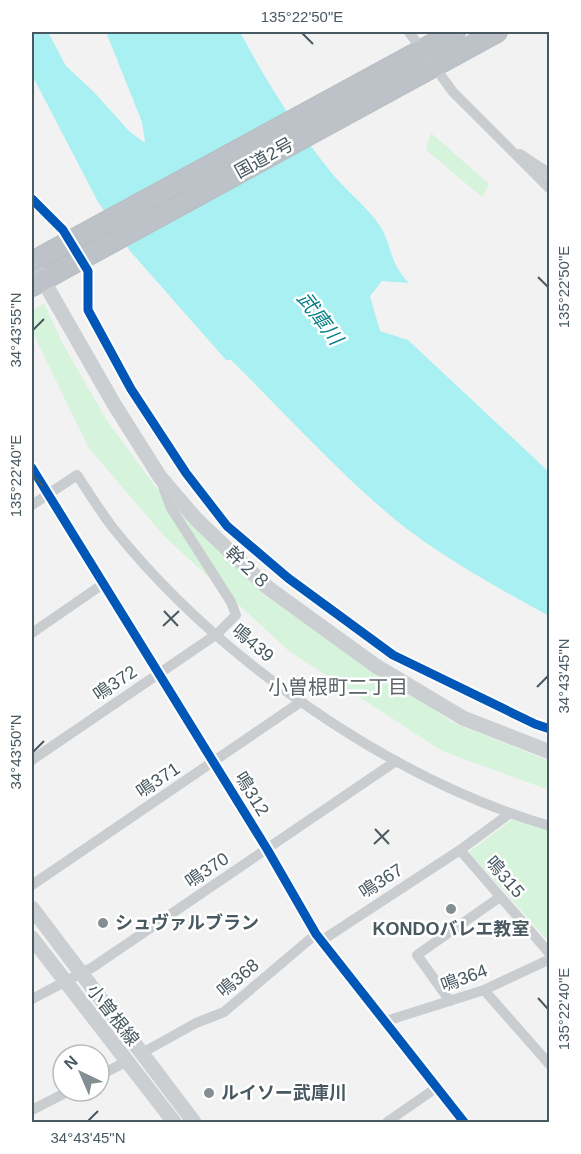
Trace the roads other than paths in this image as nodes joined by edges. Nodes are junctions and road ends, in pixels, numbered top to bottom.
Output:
1 (409, 32) edge
2 (455, 32) edge
3 (497, 32) edge
4 (422, 48) junction
5 (434, 65) junction
6 (508, 148) junction
7 (549, 174) edge
8 (549, 189) edge
9 (32, 261) edge
10 (37, 282) edge
11 (32, 468) edge
12 (160, 477) junction
13 (47, 495) junction
14 (32, 505) edge
15 (103, 584) junction
16 (32, 633) edge
17 (217, 634) junction
18 (159, 674) junction
19 (302, 701) junction
20 (549, 752) edge
21 (32, 760) edge
22 (396, 761) junction
23 (214, 763) junction
24 (509, 814) junction
25 (549, 825) edge
26 (267, 849) junction
27 (460, 850) junction
28 (32, 885) edge
29 (500, 897) junction
30 (32, 908) edge
31 (319, 937) junction
32 (32, 938) edge
33 (549, 954) edge
34 (549, 959) edge
35 (80, 974) junction
36 (66, 982) junction
37 (484, 990) junction
38 (32, 999) edge
39 (450, 1001) junction
40 (386, 1020) junction
41 (142, 1053) junction
42 (127, 1061) junction
43 (549, 1065) edge
44 (111, 1070) edge
45 (436, 1088) junction
46 (51, 1100) edge
47 (32, 1110) edge
48 (174, 1122) edge
49 (194, 1122) edge
50 (387, 1122) edge
51 (464, 1122) edge

1 - 4 street
2 - 4 highway, 国道2号
3 - 5 highway, 国道2号
4 - 5 street
4 - 9 highway, 国道2号
5 - 6 street
5 - 10 highway, 国道2号
6 - 7 street
6 - 8 street
9 - 10 street, 幹２８
10 - 12 street, 幹２８
11 - 13 street, 鳴312
12 - 17 street, 鳴372
12 - 20 street, 幹２８
13 - 14 street
13 - 15 street, 鳴312
13 - 17 street, 鳴439
15 - 16 street
15 - 18 street, 鳴312
17 - 18 street, 鳴372
17 - 19 street, 鳴439
18 - 21 street, 鳴372
18 - 23 street, 鳴312
19 - 22 street, 鳴439
19 - 23 street, 鳴371
22 - 24 street, 鳴439
22 - 26 street, 鳴370
23 - 26 street, 鳴312
23 - 28 street, 鳴371
24 - 25 street, 鳴439
24 - 27 street, 鳴367
26 - 31 street, 鳴312
26 - 35 street, 鳴370
27 - 29 street, 鳴315
27 - 31 street, 鳴367
29 - 33 street, 鳴315
29 - 39 street
30 - 35 street, 小曽根線
31 - 40 street, 鳴312
31 - 41 street, 鳴368
32 - 36 street, 小曽根線
34 - 37 street, 鳴364
35 - 36 street, 鳴370
35 - 41 street, 小曽根線
36 - 38 street, 鳴370
36 - 42 street, 小曽根線
37 - 39 street, 鳴364
37 - 43 street
39 - 40 street, 鳴364
40 - 45 street, 鳴312
41 - 49 street, 小曽根線
42 - 44 street
42 - 48 street, 小曽根線
45 - 50 street
45 - 51 street, 鳴312
46 - 47 street

